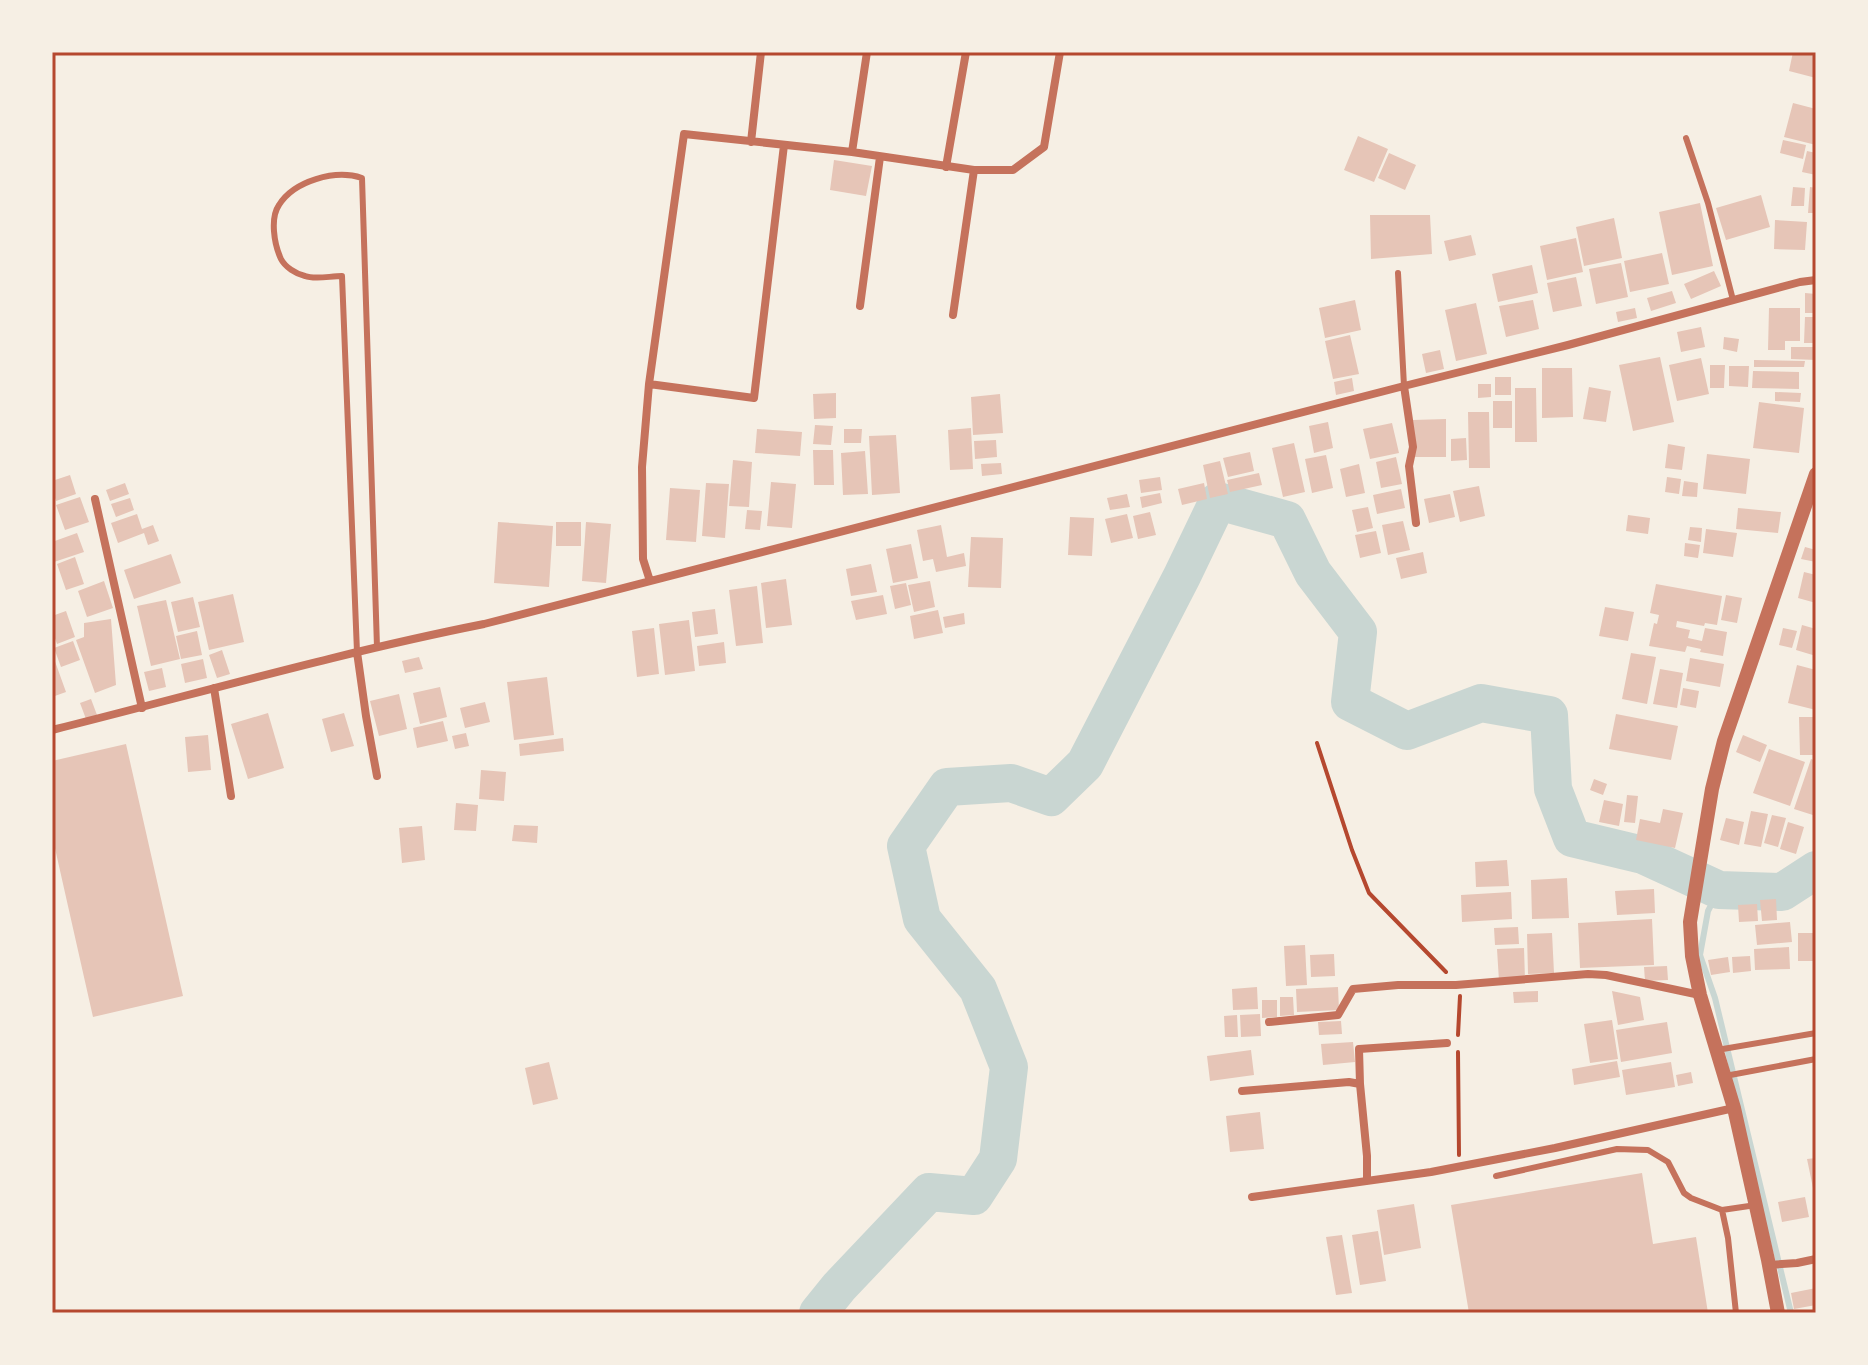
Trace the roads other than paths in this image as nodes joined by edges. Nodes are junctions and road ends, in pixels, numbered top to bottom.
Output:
1 (761, 52) edge
2 (867, 52) edge
3 (966, 52) edge
4 (1060, 52) edge
5 (1686, 138) dead end
6 (751, 142) junction
7 (784, 145) junction
8 (852, 152) junction
9 (880, 157) junction
10 (946, 167) junction
11 (974, 170) junction
12 (1398, 273) dead end
13 (1816, 280) edge
14 (1733, 300) junction
15 (860, 306) dead end
16 (953, 315) dead end
17 (649, 384) junction
18 (1404, 386) junction
19 (1816, 474) edge
20 (95, 499) dead end
21 (1416, 523) dead end
22 (650, 581) junction
23 (377, 647) junction
24 (357, 652) junction
25 (214, 688) junction
26 (142, 708) junction
27 (52, 730) edge
28 (377, 776) dead end
29 (231, 796) dead end
30 (1700, 995) junction
31 (1269, 1022) dead end
32 (1816, 1033) edge
33 (1447, 1043) dead end
34 (1716, 1050) junction
35 (1816, 1059) edge
36 (1723, 1076) junction
37 (1360, 1084) junction
38 (1242, 1091) dead end
39 (1734, 1108) junction
40 (1496, 1176) dead end
41 (1367, 1181) junction
42 (1252, 1197) dead end
43 (1756, 1205) junction
44 (1722, 1210) junction
45 (1816, 1259) edge
46 (1769, 1265) junction
47 (1736, 1313) edge
48 (1778, 1313) edge

1 - 6 street
2 - 8 street
3 - 10 street
4 - 11 street
5 - 14 lane
6 - 7 street
6 - 17 street
7 - 8 street
7 - 17 street
8 - 9 street
9 - 10 street
9 - 15 street
10 - 11 street
11 - 16 street
12 - 18 lane
13 - 14 street
14 - 18 street
17 - 22 street
18 - 21 street
18 - 22 street
19 - 30 street
20 - 26 street
22 - 23 street
23 - 24 street
23 - 24 lane
24 - 25 street
24 - 28 street
25 - 26 street
25 - 29 street
26 - 27 street
30 - 31 street
30 - 34 street
32 - 34 lane
33 - 37 street
34 - 36 street
35 - 36 lane
36 - 39 street
37 - 38 street
37 - 41 street
39 - 41 street
39 - 43 street
40 - 44 lane
41 - 42 street
43 - 44 lane
43 - 46 street
44 - 47 lane
45 - 46 street
46 - 48 street

